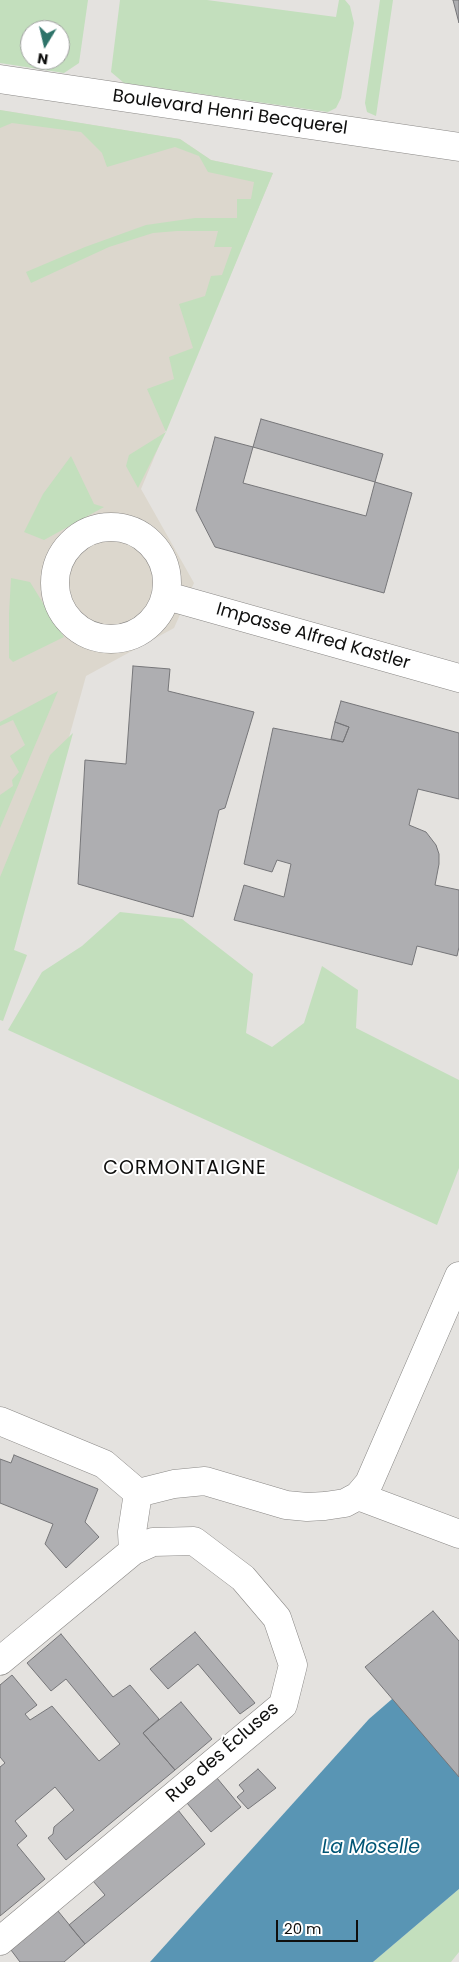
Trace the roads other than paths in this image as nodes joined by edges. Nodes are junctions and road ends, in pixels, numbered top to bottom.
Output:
1 (0, 78) edge
2 (459, 147) edge
3 (167, 596) junction
4 (459, 678) edge
5 (459, 1276) edge
6 (0, 1421) edge
7 (138, 1493) junction
8 (358, 1496) junction
9 (459, 1534) edge
10 (143, 1546) junction
11 (0, 1661) edge
12 (0, 1941) edge

1 - 2 street, Boulevard Henri Becquerel
3 - 3 street
3 - 4 street, Impasse Alfred Kastler
5 - 8 street
6 - 7 street
7 - 8 street
7 - 10 street
8 - 9 street
10 - 11 street
10 - 12 street, Rue des Écluses

